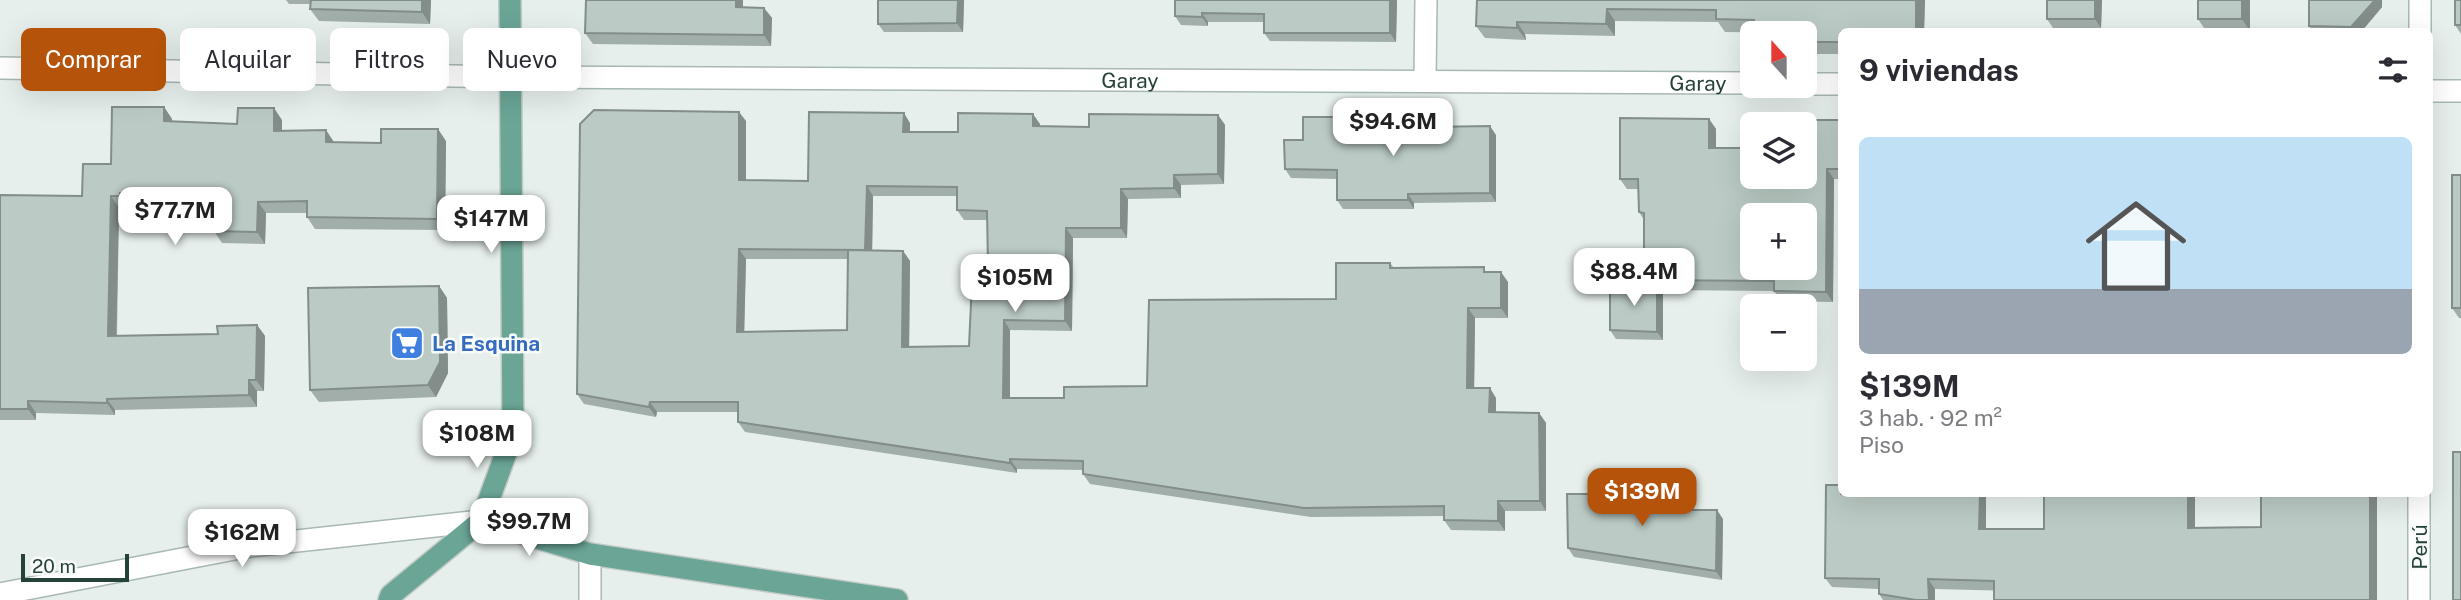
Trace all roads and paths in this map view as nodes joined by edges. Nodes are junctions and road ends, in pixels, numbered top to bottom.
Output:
1 (510, 0) edge
2 (1426, 0) edge
3 (2420, 0) edge
4 (510, 28) edge
5 (2420, 28) edge
6 (0, 68) edge
7 (463, 75) edge
8 (581, 76) edge
9 (1425, 80) junction
10 (1740, 83) edge
11 (1817, 84) edge
12 (1838, 84) edge
13 (2433, 90) edge
14 (511, 91) edge
15 (2461, 91) edge
16 (2420, 497) edge
17 (481, 521) junction
18 (590, 554) junction
19 (0, 594) edge
20 (389, 600) edge
21 (590, 600) edge
22 (897, 600) edge
23 (2419, 600) edge

1 - 4 main road
2 - 9 street
3 - 5 street
6 - 7 street, Garay
8 - 9 street, Garay
9 - 10 street, Garay
11 - 12 street
13 - 15 street
14 - 17 main road
16 - 23 street, Perú
17 - 18 main road
17 - 19 street
17 - 20 main road
18 - 21 street
18 - 22 main road

